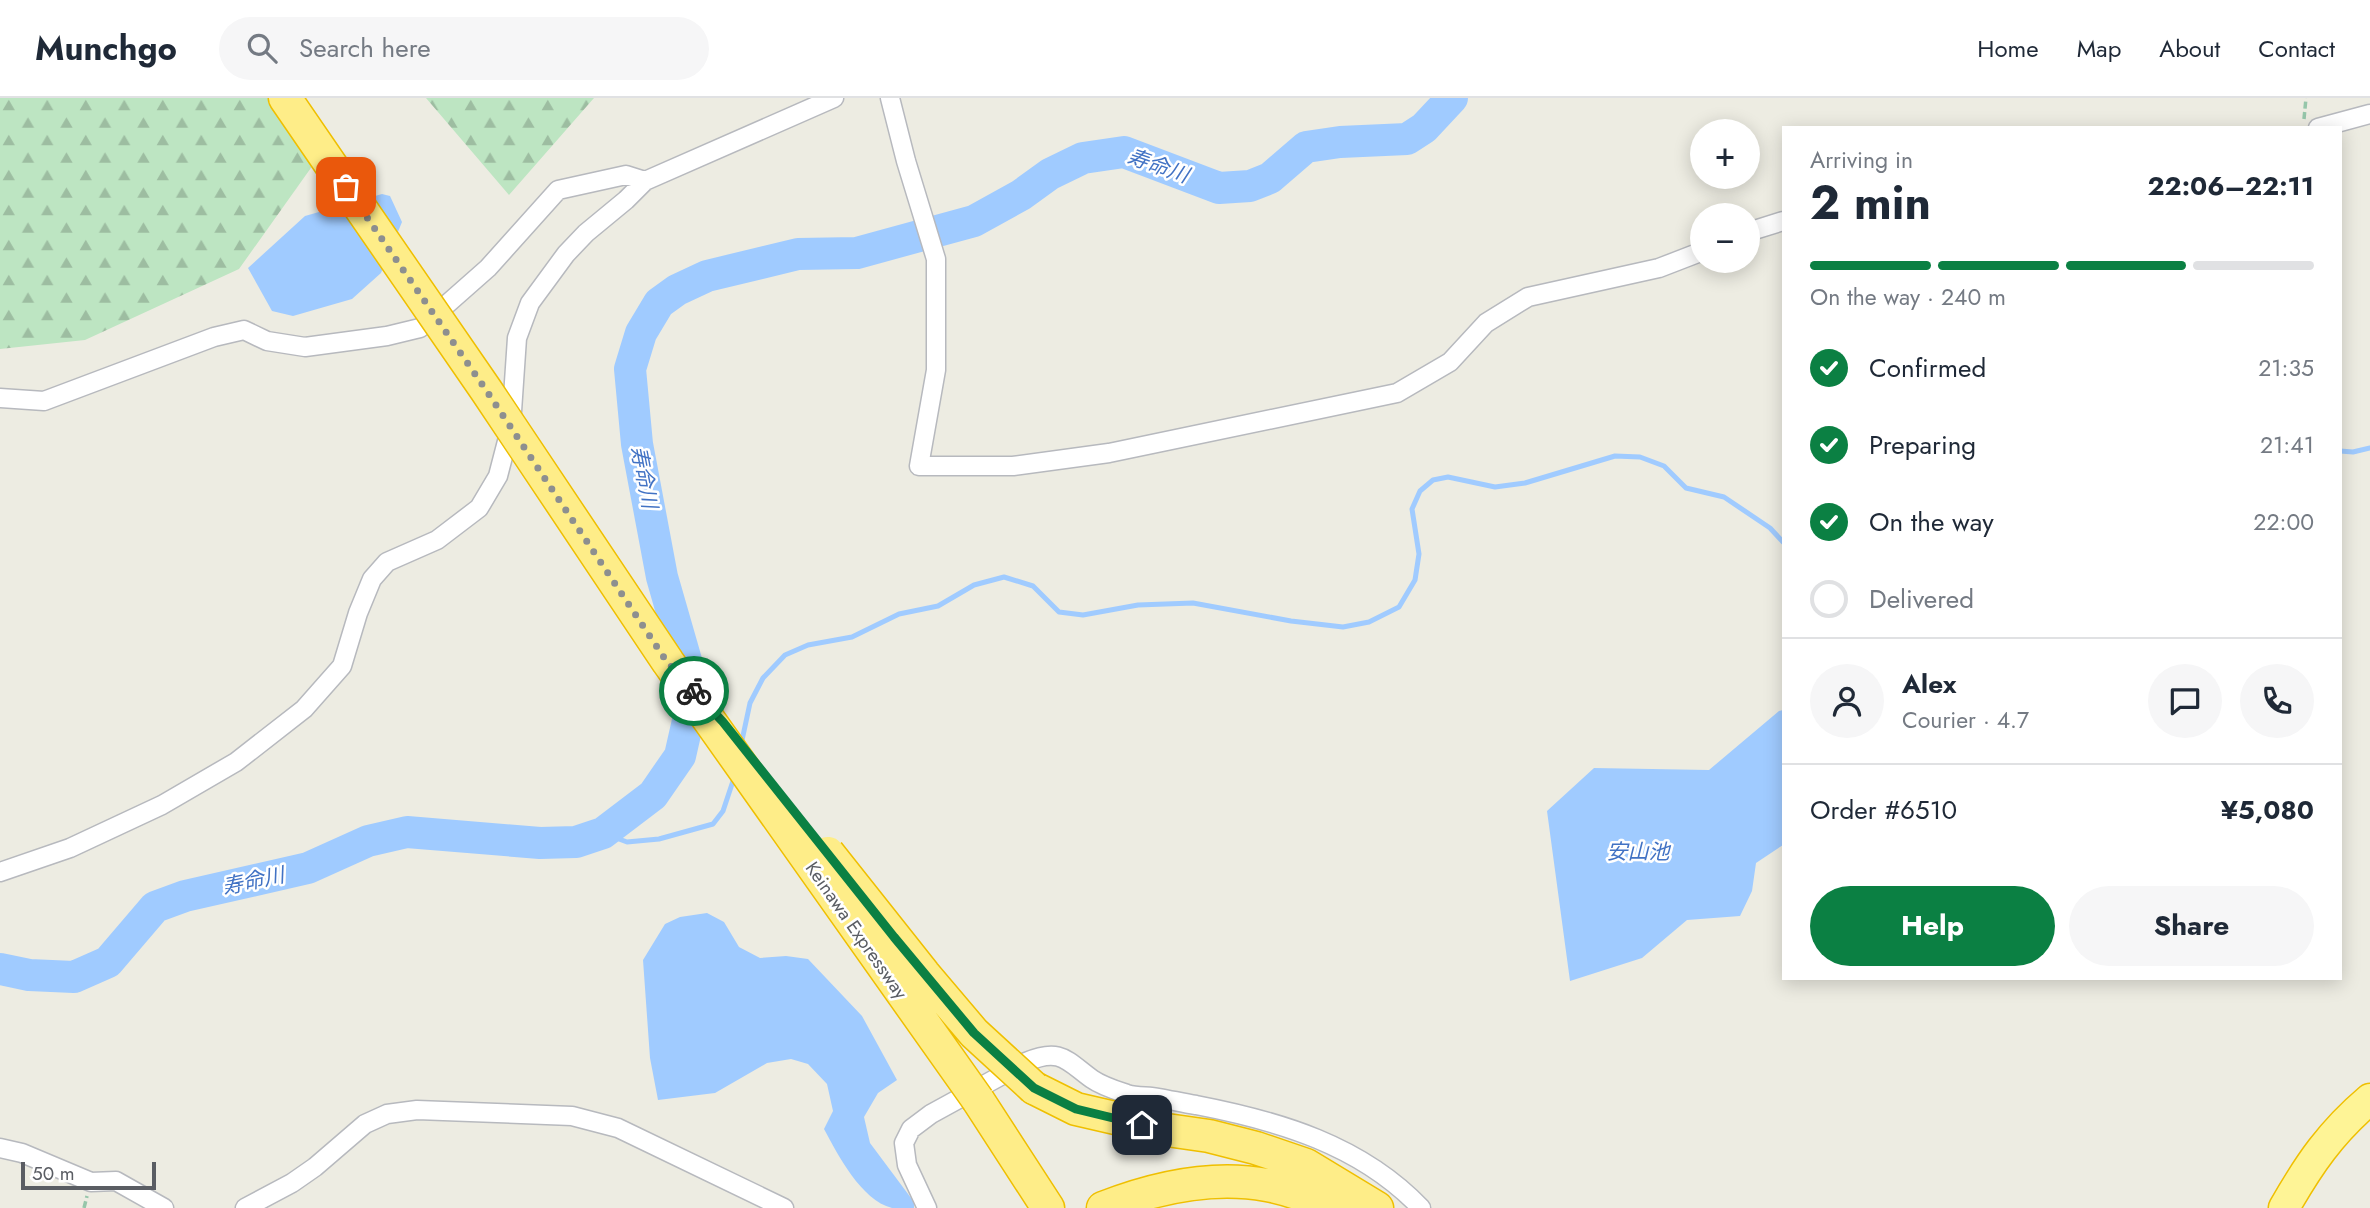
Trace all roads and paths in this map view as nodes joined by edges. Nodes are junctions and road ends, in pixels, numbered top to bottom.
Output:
1 (285, 98) edge
2 (834, 98) edge
3 (890, 98) edge
4 (2306, 98) edge
5 (2370, 114) edge
6 (2305, 126) edge
7 (2325, 126) edge
8 (645, 181) junction
9 (1782, 221) edge
10 (1760, 228) edge
11 (1690, 256) edge
12 (0, 398) edge
13 (667, 662) junction
14 (0, 872) edge
15 (2370, 1099) edge
16 (970, 1106) junction
17 (0, 1148) edge
18 (164, 1208) edge
19 (245, 1208) edge
20 (784, 1208) edge
21 (927, 1208) edge
22 (1024, 1208) edge
23 (1048, 1208) edge
24 (1103, 1208) edge
25 (1156, 1208) edge
26 (1299, 1208) edge
27 (1334, 1208) edge
28 (1377, 1208) edge
29 (1421, 1208) edge
30 (2284, 1208) edge

1 - 13 highway, Keinawa Expressway, bridge
2 - 8 street
3 - 11 street
4 - 6 path
5 - 7 street
8 - 12 street
8 - 14 street
9 - 10 street
13 - 16 highway, Keinawa Expressway, bridge
13 - 28 highway, bridge
15 - 30 highway
16 - 22 highway
16 - 23 highway, Keinawa Expressway
17 - 18 street
19 - 20 street
21 - 29 street
24 - 27 highway
25 - 26 highway

